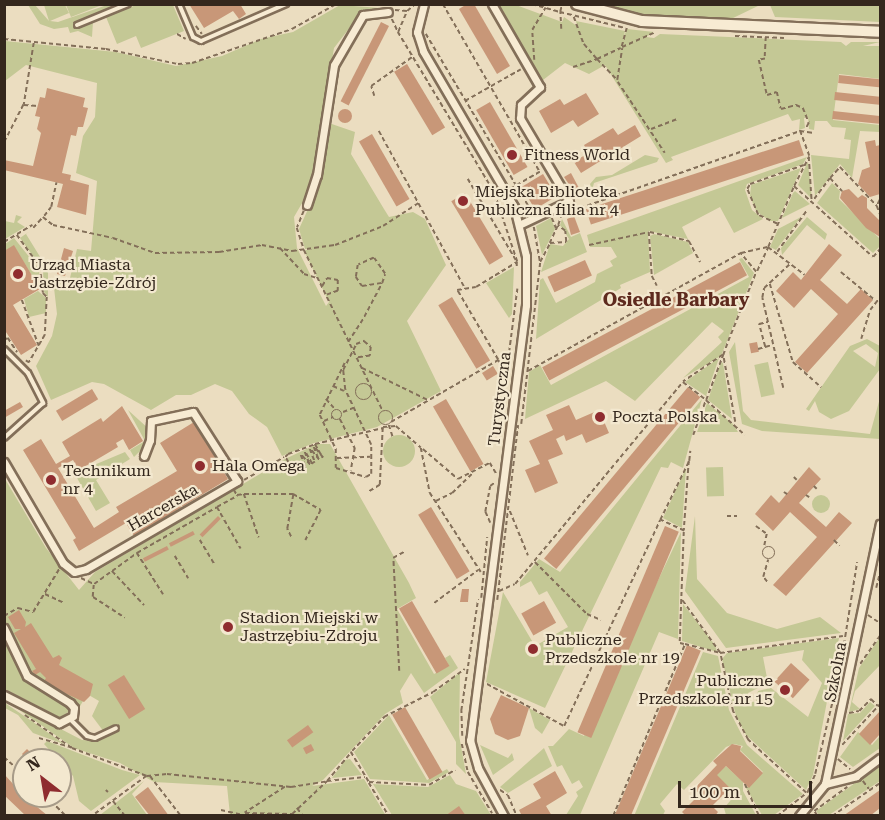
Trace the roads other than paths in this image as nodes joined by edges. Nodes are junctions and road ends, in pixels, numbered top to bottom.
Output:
1 (128, 4) edge
2 (179, 4) edge
3 (286, 4) edge
4 (424, 4) edge
5 (492, 4) edge
6 (577, 4) edge
7 (388, 10) road end
8 (78, 26) dead end
9 (880, 32) edge
10 (307, 205) road end
11 (521, 224) junction
12 (4, 349) edge
13 (4, 438) edge
14 (144, 456) dead end
15 (4, 462) edge
16 (880, 524) edge
17 (4, 628) edge
18 (4, 695) edge
19 (70, 719) junction
20 (116, 728) dead end
21 (880, 758) edge
22 (825, 784) junction
23 (504, 816) edge
24 (799, 816) edge

1 - 8 lane
2 - 3 lane
4 - 11 street, Turystyczna
5 - 11 street
6 - 9 street
7 - 10 street
11 - 23 street, Turystyczna
12 - 13 lane
14 - 15 street, Harcerska
16 - 22 street, Szkolna
17 - 19 street
18 - 19 street
19 - 20 lane
21 - 22 street
22 - 24 street, Szkolna

